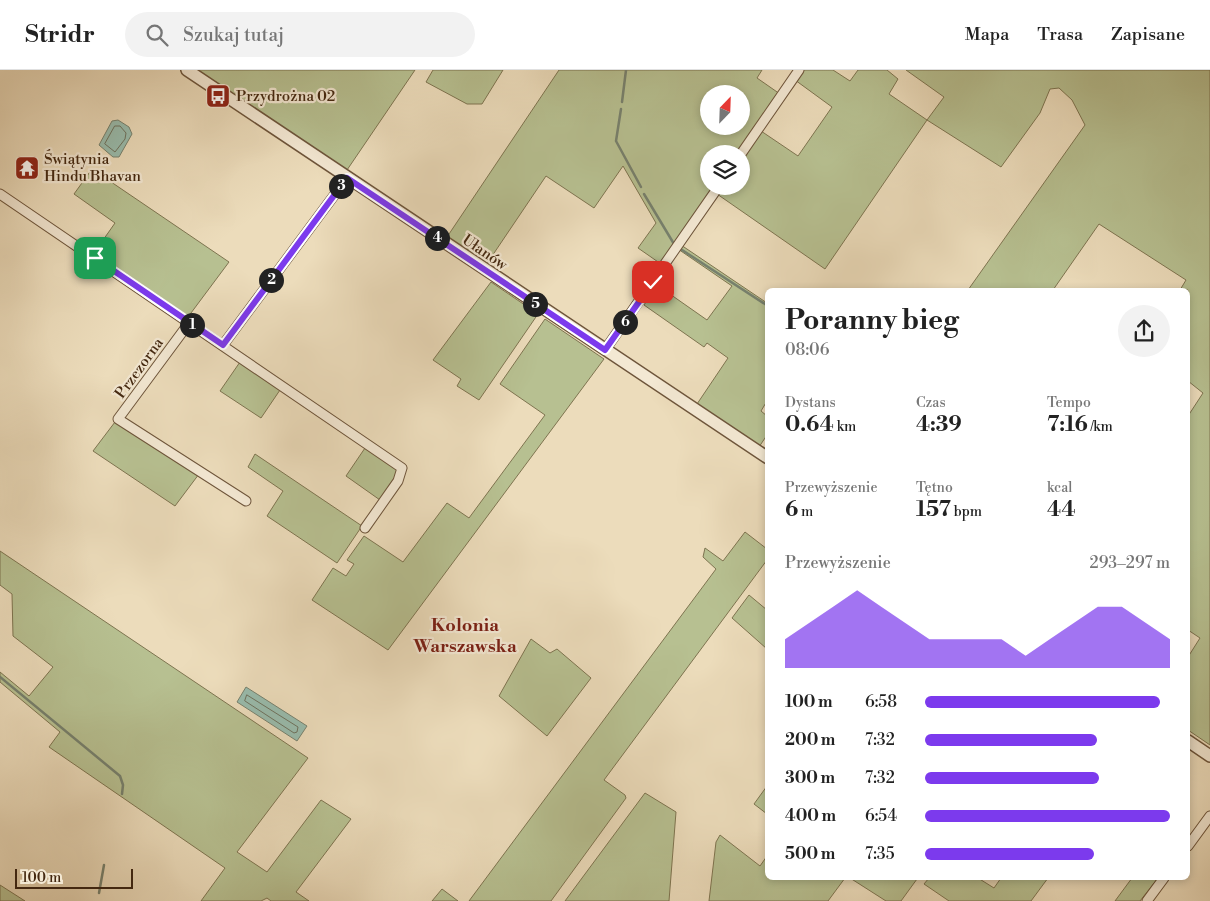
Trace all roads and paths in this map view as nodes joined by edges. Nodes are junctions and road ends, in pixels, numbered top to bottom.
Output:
1 (187, 70) edge
2 (799, 70) edge
3 (747, 145) edge
4 (347, 178) junction
5 (0, 194) edge
6 (713, 195) edge
7 (190, 323) junction
8 (223, 345) junction
9 (605, 350) junction
10 (765, 456) edge
11 (246, 501) dead end
12 (365, 528) dead end
13 (1190, 742) edge
14 (1210, 756) edge
15 (1210, 816) edge
16 (1190, 843) edge
17 (1163, 880) edge
18 (1147, 901) edge

1 - 4 street, Ułanów
2 - 3 street
4 - 8 street
4 - 9 street, Ułanów
5 - 7 street
6 - 9 street
7 - 8 street
7 - 11 street, Przezorna
8 - 12 street
9 - 10 street, Ułanów
13 - 14 street
15 - 16 street
17 - 18 street

